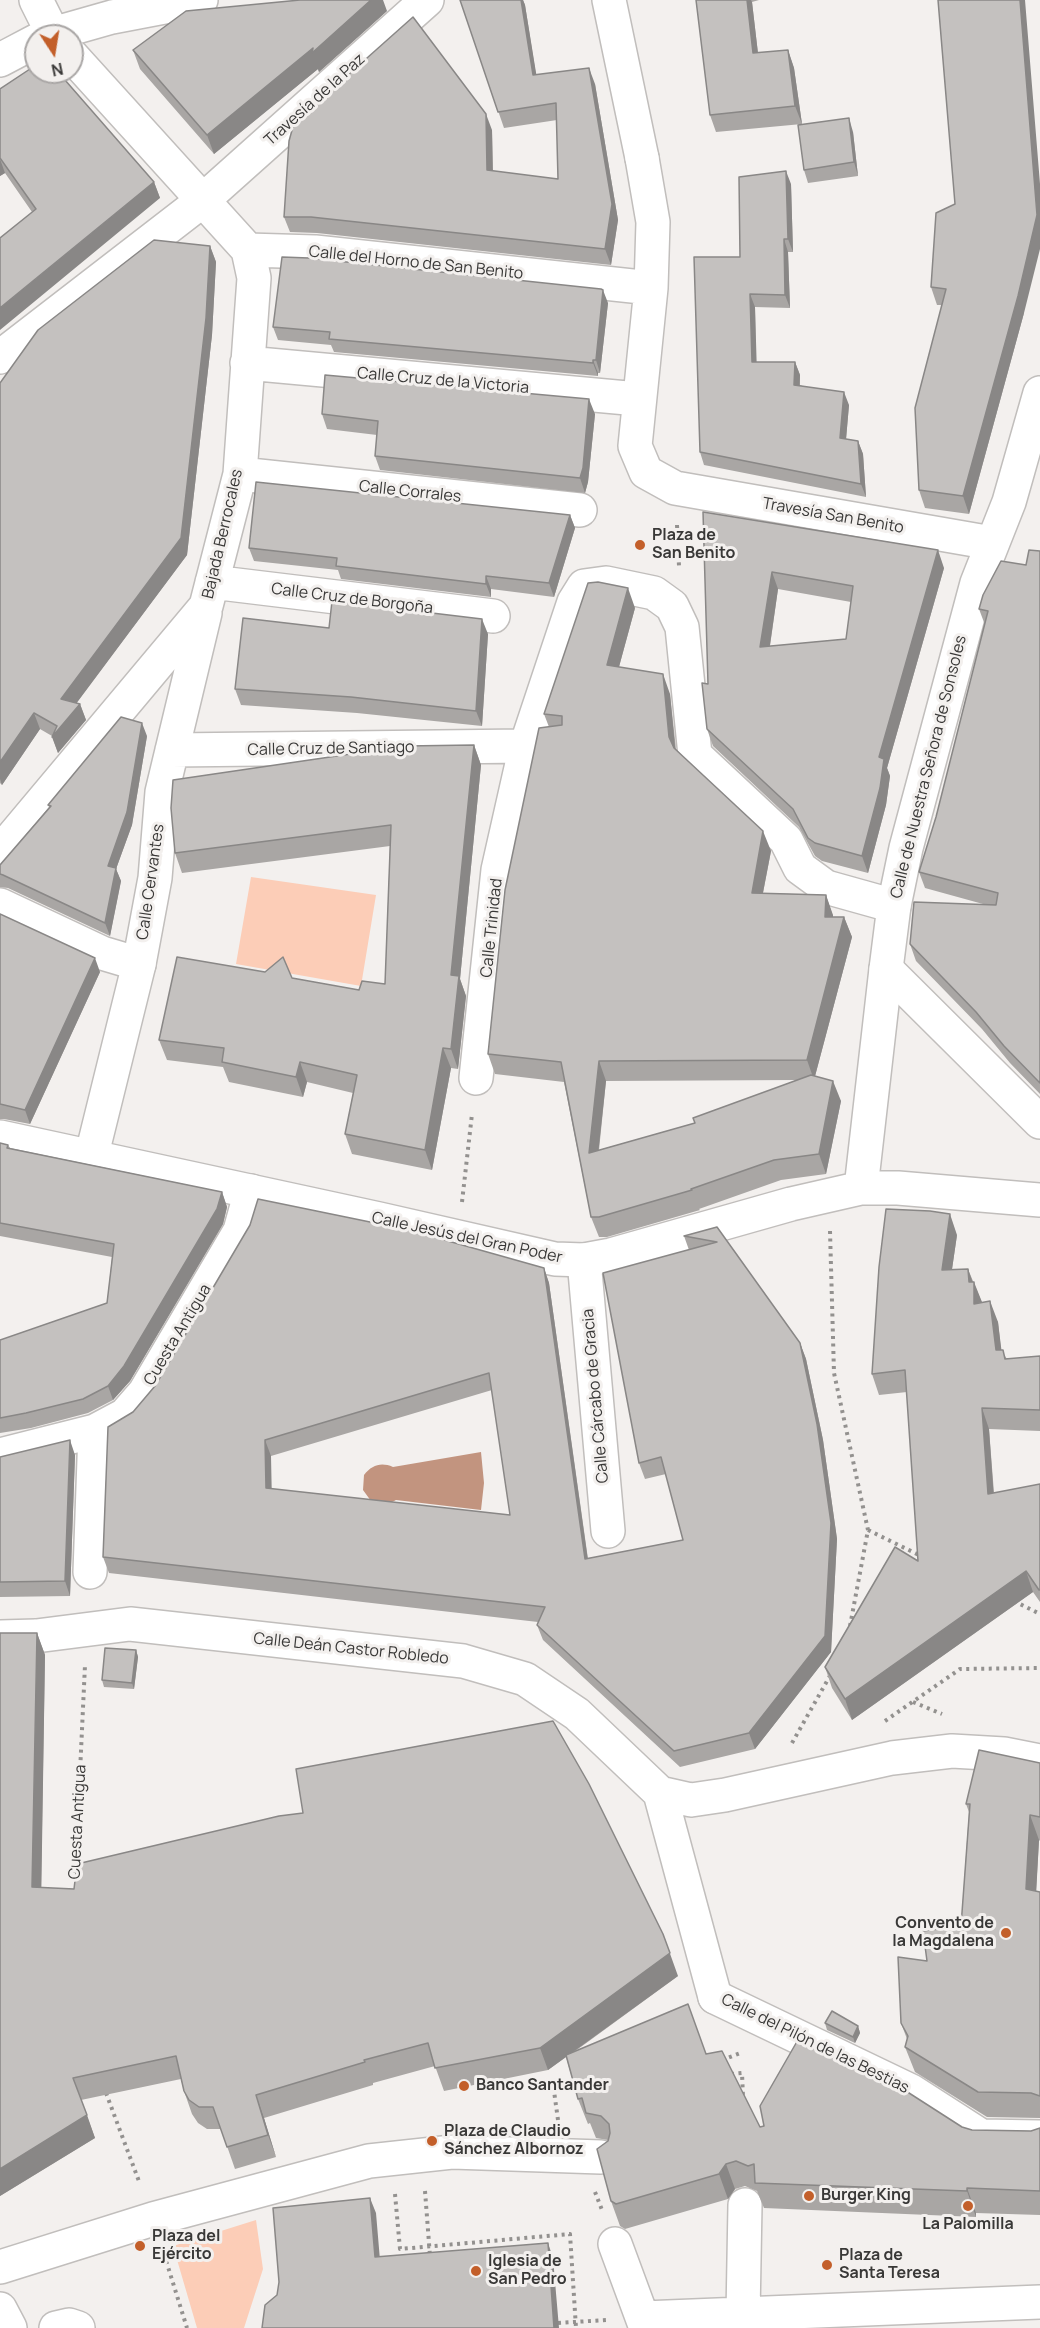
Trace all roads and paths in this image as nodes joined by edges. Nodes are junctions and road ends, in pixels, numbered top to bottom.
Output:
1 (36, 0) edge
2 (201, 0) edge
3 (428, 0) edge
4 (609, 0) edge
5 (46, 24) edge
6 (84, 30) edge
7 (24, 51) edge
8 (0, 60) edge
9 (84, 74) edge
10 (202, 201) junction
11 (248, 250) junction
12 (651, 288) junction
13 (0, 357) edge
14 (247, 363) junction
15 (1040, 393) edge
16 (638, 399) junction
17 (240, 474) junction
18 (675, 489) junction
19 (580, 510) dead end
20 (992, 543) junction
21 (679, 569) dead end
22 (209, 594) junction
23 (493, 616) dead end
24 (526, 746) junction
25 (172, 750) junction
26 (5, 836) edge
27 (0, 905) edge
28 (894, 906) junction
29 (139, 964) junction
30 (886, 969) junction
31 (476, 1078) joint
32 (1040, 1122) edge
33 (0, 1137) edge
34 (91, 1158) junction
35 (861, 1188) junction
36 (251, 1191) junction
37 (829, 1194) junction
38 (1040, 1200) edge
39 (458, 1237) junction
40 (584, 1260) junction
41 (95, 1431) junction
42 (0, 1455) edge
43 (868, 1530) junction
44 (608, 1531) dead end
45 (922, 1556) edge
46 (90, 1572) dead end
47 (1008, 1598) edge
48 (1040, 1614) edge
49 (86, 1628) junction
50 (849, 1635) edge
51 (0, 1637) edge
52 (835, 1666) edge
53 (1040, 1668) edge
54 (877, 1726) dead end
55 (1040, 1761) edge
56 (768, 1786) junction
57 (660, 1793) junction
58 (75, 1886) edge
59 (748, 2051) dead end
60 (714, 2063) edge
61 (585, 2073) edge
62 (725, 2074) edge
63 (105, 2090) edge
64 (554, 2091) dead end
65 (744, 2106) edge
66 (1040, 2137) edge
67 (601, 2157) edge
68 (392, 2159) junction
69 (424, 2181) dead end
70 (745, 2205) dead end
71 (153, 2219) junction
72 (615, 2244) dead end
73 (429, 2246) junction
74 (430, 2257) edge
75 (0, 2267) edge
76 (1040, 2302) edge
77 (0, 2309) edge
78 (743, 2314) junction
79 (576, 2322) junction
80 (558, 2323) dead end
81 (645, 2323) edge
82 (10, 2328) edge
83 (56, 2328) edge
84 (78, 2328) edge
85 (187, 2328) edge
86 (576, 2328) edge

1 - 5 street
2 - 6 street
3 - 10 street, Travesía de la Paz
4 - 12 street
7 - 8 street
9 - 10 street
10 - 11 street
10 - 13 street, Travesía de la Paz
11 - 12 street, Calle del Horno de San Benito
11 - 14 street, Bajada Berrocales
12 - 16 street
14 - 16 street, Calle Cruz de la Victoria
14 - 17 street, Bajada Berrocales
15 - 20 street, Calle de Nuestra Señora de Sonsoles
16 - 18 street
17 - 19 street, Calle Corrales
17 - 22 street, Bajada Berrocales
18 - 20 street, Travesía San Benito
18 - 21 path
20 - 28 street, Calle de Nuestra Señora de Sonsoles
22 - 23 street, Calle Cruz de Borgoña
22 - 25 street, Calle Cervantes
22 - 26 street, Bajada Berrocales
24 - 25 street, Calle Cruz de Santiago
24 - 28 street, Calle Trinidad
24 - 31 street, Calle Trinidad
25 - 29 street, Calle Cervantes
27 - 29 street
28 - 30 street, Calle de Nuestra Señora de Sonsoles
29 - 34 street, Calle Cervantes
30 - 32 street
30 - 35 street, Calle de Nuestra Señora de Sonsoles
31 - 39 path
33 - 34 street, Calle Jesús del Gran Poder
34 - 36 street, Calle Jesús del Gran Poder
35 - 37 street, Calle Jesús del Gran Poder
35 - 38 street, Calle Jesús del Gran Poder
36 - 39 street, Calle Jesús del Gran Poder
36 - 41 street, Cuesta Antigua
37 - 40 street, Calle Jesús del Gran Poder
37 - 43 path
39 - 40 street, Calle Jesús del Gran Poder
40 - 44 street, Calle Cárcabo de Gracia
41 - 42 street, Cuesta Antigua
41 - 46 street
43 - 45 path
43 - 50 path
47 - 48 path
49 - 51 street, Calle Deán Castor Robledo
49 - 57 street, Calle Deán Castor Robledo
49 - 58 path, Cuesta Antigua
52 - 56 path
53 - 54 path
55 - 56 street
56 - 57 street
57 - 66 street, Calle del Pilón de las Bestias
59 - 60 path
61 - 64 path
62 - 65 path
63 - 71 path
67 - 68 street
68 - 71 street
68 - 73 path
69 - 73 path
70 - 78 street
71 - 75 street
71 - 85 path
72 - 81 street
73 - 74 path
73 - 79 path
76 - 78 street
77 - 82 street
78 - 81 street
79 - 80 path
79 - 81 path
79 - 86 path
83 - 84 street

